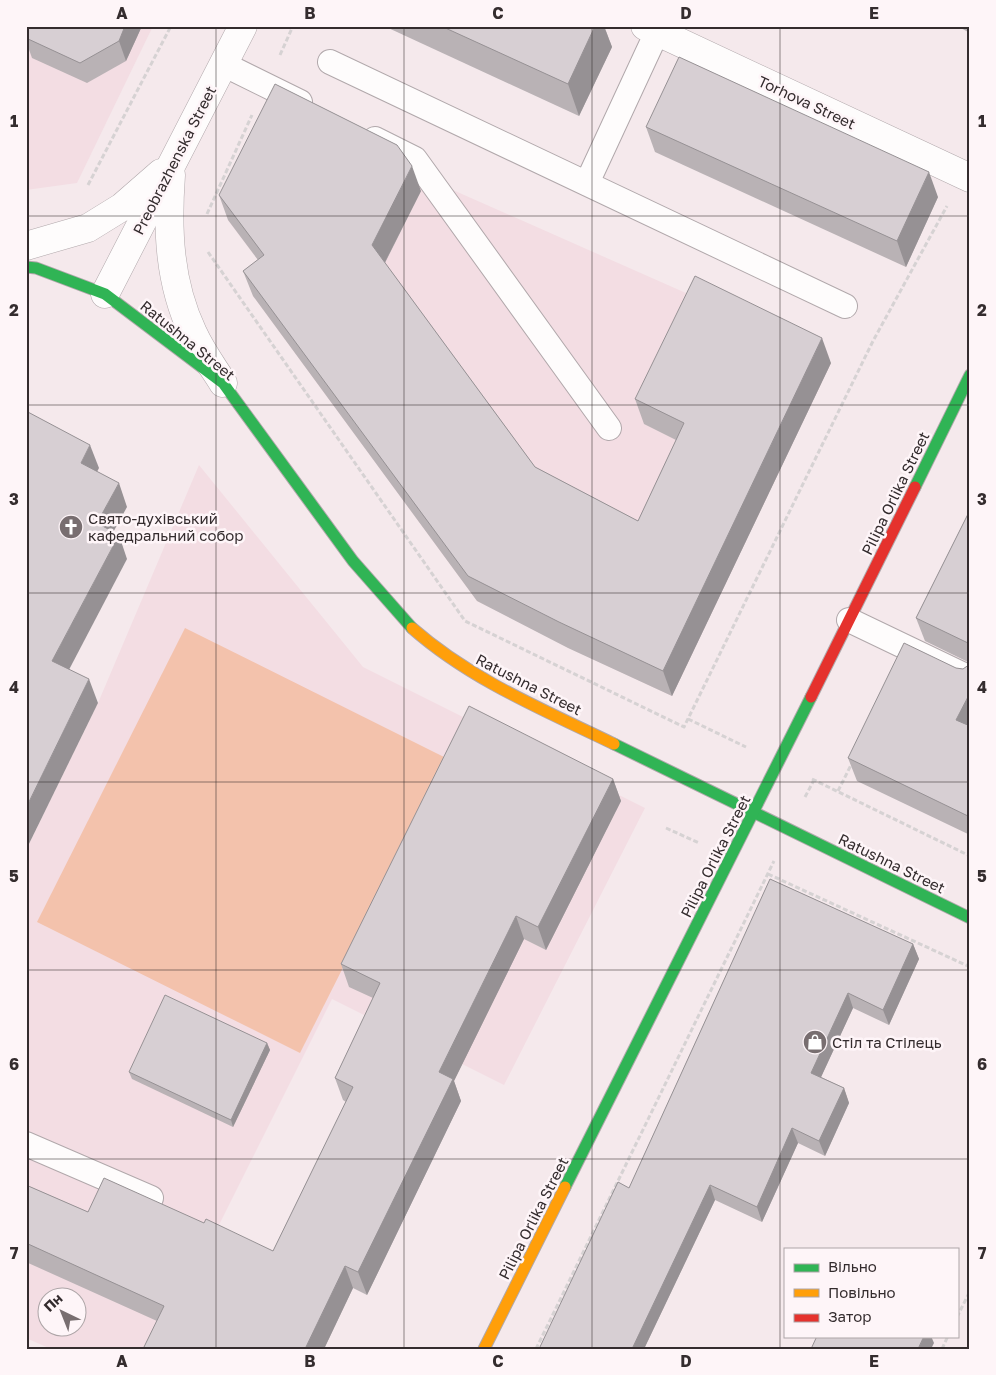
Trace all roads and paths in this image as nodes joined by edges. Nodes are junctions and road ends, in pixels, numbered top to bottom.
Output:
1 (170, 26) edge
2 (243, 26) edge
3 (293, 26) edge
4 (651, 29) edge
5 (330, 62) dead end
6 (223, 64) junction
7 (266, 85) junction
8 (319, 111) edge
9 (354, 129) edge
10 (172, 164) junction
11 (970, 178) edge
12 (586, 183) junction
13 (84, 193) dead end
14 (950, 199) dead end
15 (205, 218) dead end
16 (202, 244) dead end
17 (26, 246) edge
18 (26, 267) edge
19 (105, 294) junction
20 (845, 306) dead end
21 (970, 375) edge
22 (223, 383) junction
23 (609, 428) dead end
24 (848, 620) junction
25 (970, 678) edge
26 (838, 791) dead end
27 (754, 812) junction
28 (666, 828) dead end
29 (970, 856) edge
30 (731, 858) junction
31 (768, 874) junction
32 (970, 918) edge
33 (970, 967) edge
34 (26, 1144) edge
35 (151, 1198) edge
36 (970, 1291) edge
37 (958, 1315) edge
38 (484, 1349) edge
39 (536, 1349) edge

1 - 13 path
2 - 6 street, Preobrazhenska Street
3 - 7 path
4 - 11 street, Torhova Street
4 - 12 lane
5 - 12 lane
6 - 7 lane
6 - 10 street, Preobrazhenska Street
7 - 8 lane
7 - 15 path
9 - 23 lane
10 - 17 street
10 - 19 street, Preobrazhenska Street
10 - 22 street
12 - 20 lane
14 - 16 path
18 - 19 street, Ratushna Street
19 - 22 street, Ratushna Street
21 - 24 street, Pilipa Orlika Street
22 - 27 street, Ratushna Street
24 - 25 lane
24 - 27 street, Pilipa Orlika Street
26 - 29 path
27 - 30 street, Pilipa Orlika Street
27 - 32 street, Ratushna Street
28 - 30 path
30 - 31 path
30 - 38 street, Pilipa Orlika Street
31 - 33 path
31 - 39 path
34 - 35 lane
36 - 37 path

